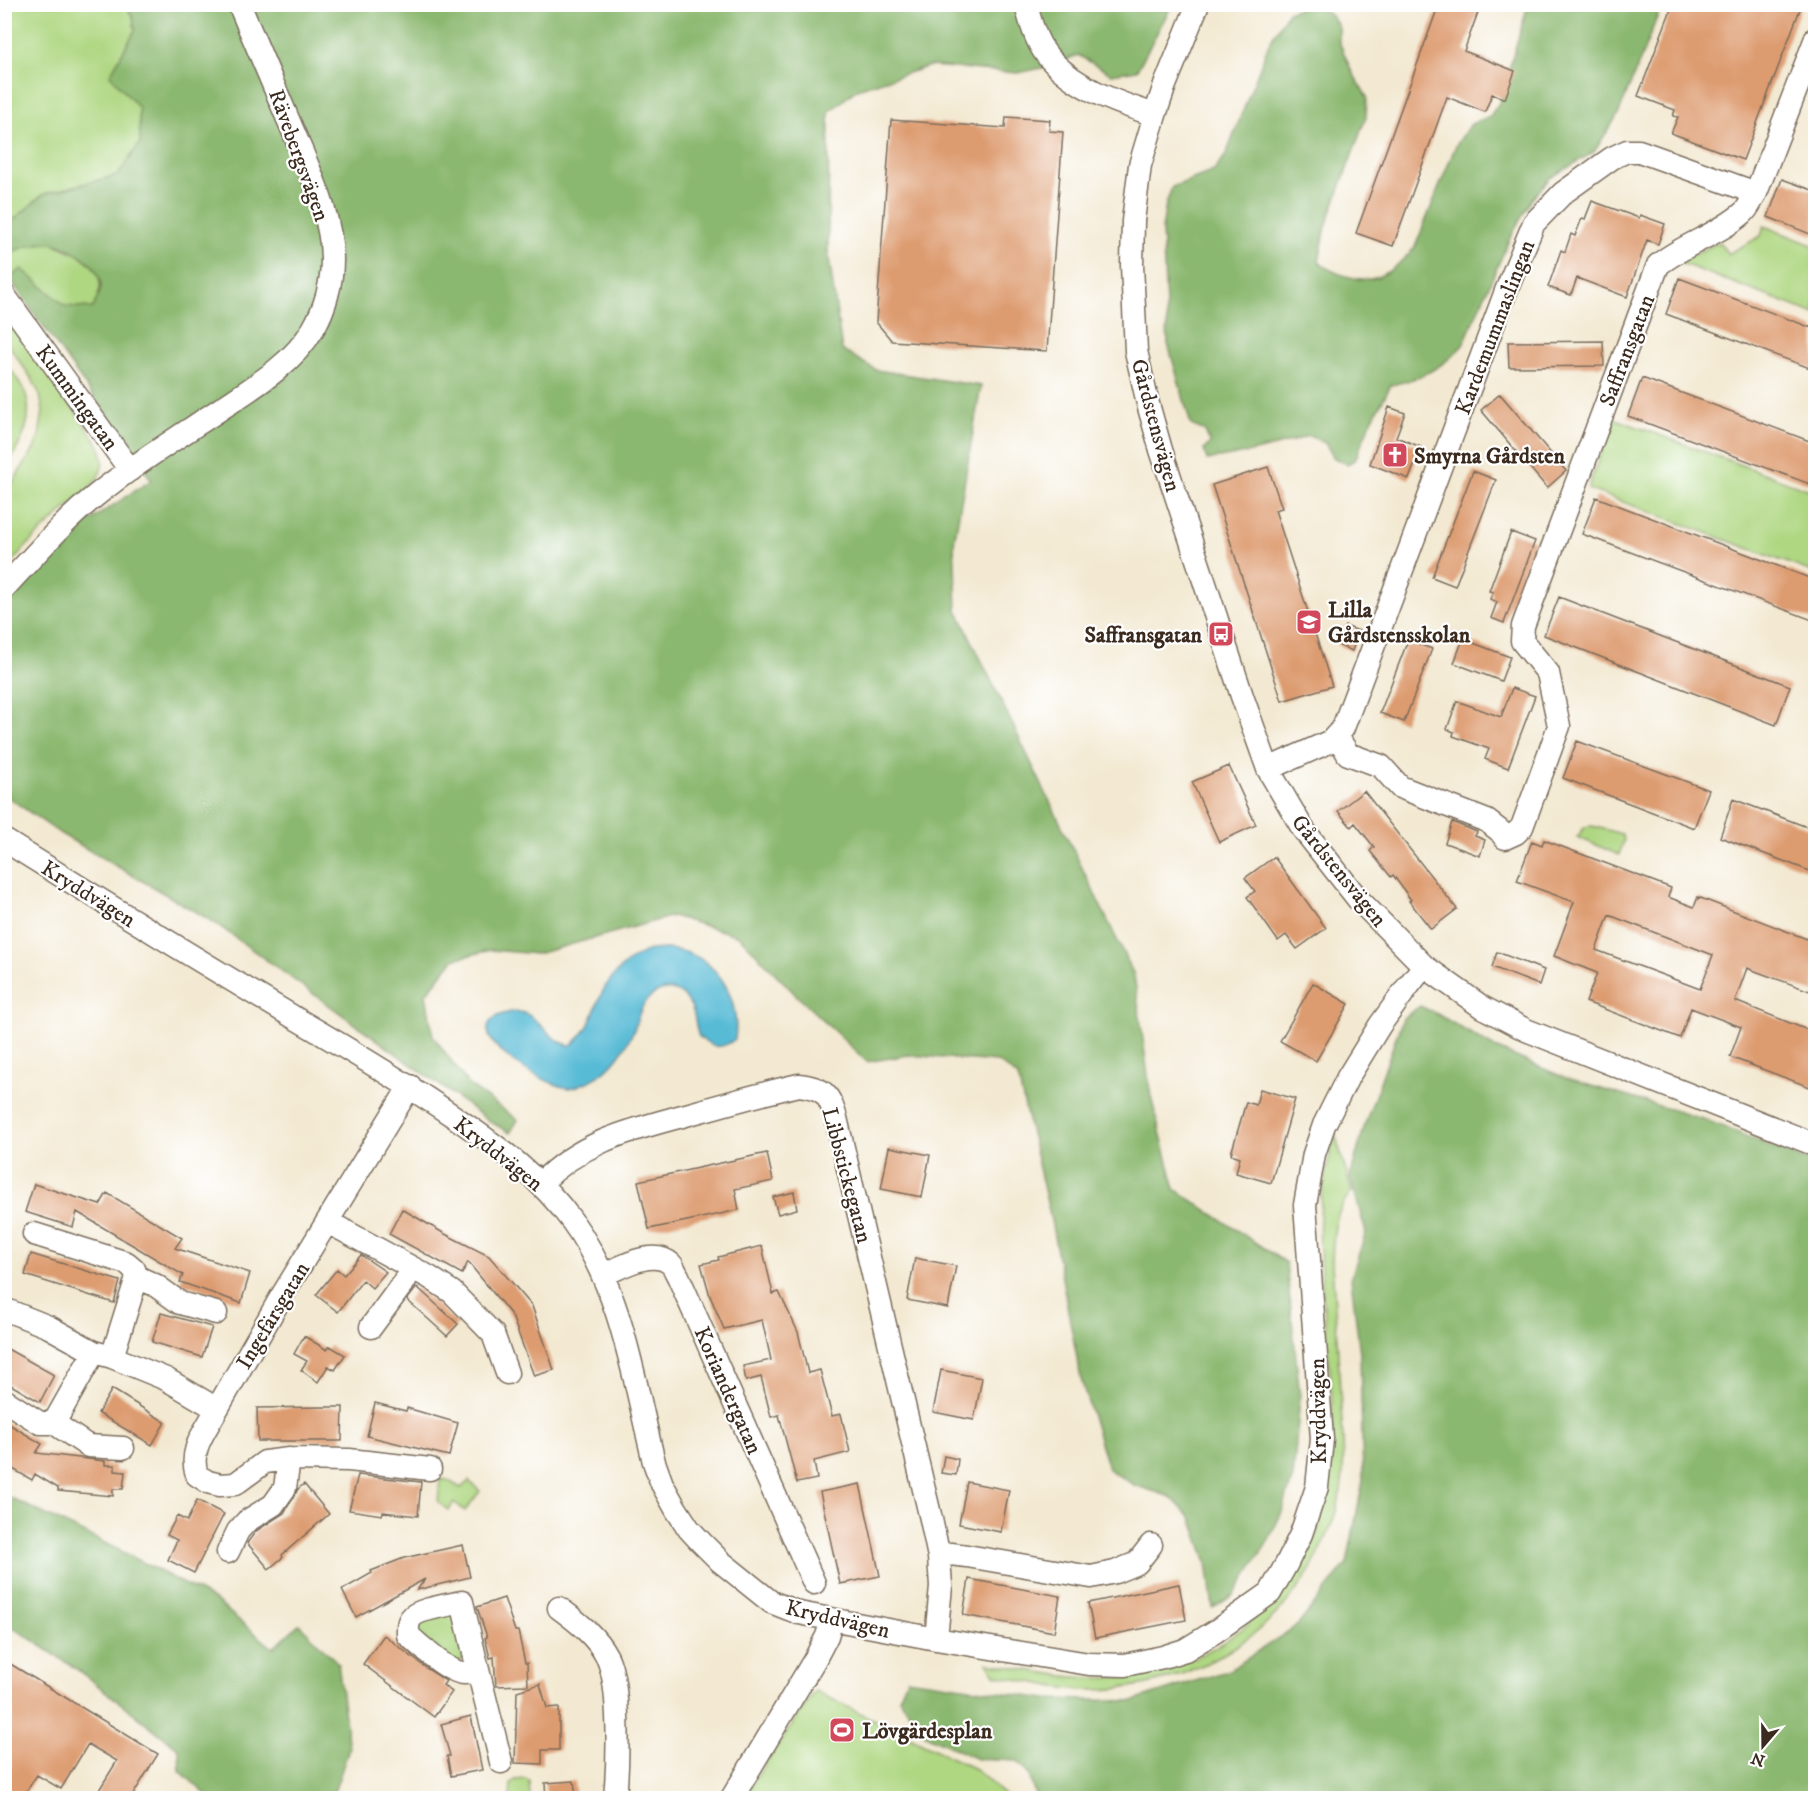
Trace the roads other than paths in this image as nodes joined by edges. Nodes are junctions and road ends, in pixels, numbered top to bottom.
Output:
1 (238, 4) edge
2 (1026, 4) edge
3 (1198, 4) edge
4 (1815, 38) edge
5 (1155, 115) junction
6 (1756, 193) junction
7 (4, 295) edge
8 (130, 470) junction
9 (4, 588) edge
10 (1337, 736) junction
11 (1268, 769) junction
12 (4, 840) edge
13 (1424, 966) junction
14 (410, 1086) junction
15 (1815, 1146) edge
16 (541, 1183) junction
17 (328, 1222) junction
18 (34, 1234) dead end
19 (411, 1269) junction
20 (603, 1275) junction
21 (137, 1277) junction
22 (4, 1309) edge
23 (216, 1313) dead end
24 (370, 1327) dead end
25 (103, 1354) junction
26 (507, 1373) dead end
27 (4, 1400) edge
28 (217, 1409) junction
29 (54, 1423) junction
30 (123, 1448) dead end
31 (289, 1459) junction
32 (430, 1468) dead end
33 (1151, 1545) dead end
34 (228, 1552) dead end
35 (939, 1557) junction
36 (814, 1583) dead end
37 (559, 1608) dead end
38 (832, 1619) junction
39 (936, 1639) junction
40 (478, 1670) dead end
41 (501, 1762) dead end
42 (615, 1798) edge
43 (732, 1798) edge

1 - 8 street, Rävebergsvägen
2 - 5 street
3 - 5 street, Gårdstensvägen
4 - 6 street, Saffransgatan
5 - 11 street, Gårdstensvägen
6 - 10 street, Kardemummaslingan
6 - 10 street, Saffransgatan
7 - 8 street, Kummingatan
8 - 9 street, Rävebergsvägen
10 - 11 street
11 - 13 street, Gårdstensvägen
12 - 14 street, Kryddvägen
13 - 15 street, Gårdstensvägen
13 - 39 street, Kryddvägen
14 - 16 street, Kryddvägen
14 - 17 street, Ingefärsgatan
16 - 20 street, Kryddvägen
16 - 35 street, Libbstickegatan
17 - 19 street
17 - 28 street, Ingefärsgatan
18 - 21 street
19 - 24 street
19 - 26 street
20 - 36 street, Koriandergatan
20 - 38 street, Kryddvägen
21 - 23 street
21 - 25 street
22 - 25 street
25 - 28 street
25 - 29 street
27 - 29 street
28 - 31 street, Ingefärsgatan
29 - 30 street
31 - 32 street, Ingefärsgatan
31 - 34 street
33 - 35 street
35 - 39 street, Libbstickegatan
37 - 42 street
38 - 39 street, Kryddvägen
38 - 43 street
40 - 41 street

